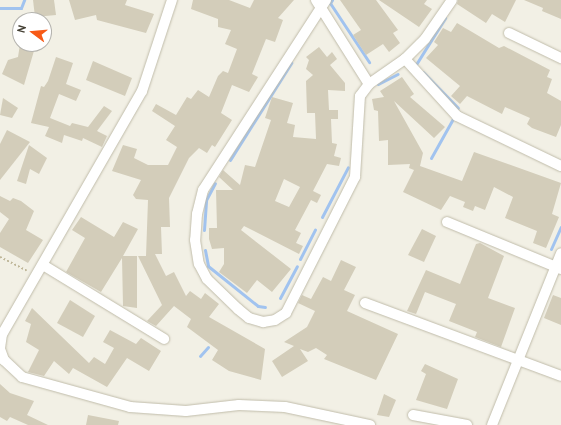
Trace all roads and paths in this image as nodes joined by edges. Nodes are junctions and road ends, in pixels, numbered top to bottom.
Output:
1 (172, 0) edge
2 (452, 0) edge
3 (321, 3) edge
4 (509, 33) dead end
5 (561, 58) edge
6 (405, 59) junction
7 (369, 84) junction
8 (561, 166) edge
9 (447, 222) dead end
10 (561, 253) edge
11 (0, 257) edge
12 (43, 265) junction
13 (558, 268) edge
14 (36, 276) junction
15 (365, 303) dead end
16 (164, 339) dead end
17 (518, 360) junction
18 (561, 376) edge
19 (413, 415) dead end
20 (370, 425) edge
21 (467, 425) edge
22 (492, 425) edge

1 - 12 street
2 - 6 street
3 - 7 street
3 - 7 street
4 - 5 street
6 - 7 street
6 - 8 street
9 - 13 street
10 - 13 street
11 - 14 path
12 - 14 street
12 - 16 street
13 - 17 street
14 - 20 street
15 - 17 street
17 - 18 street
17 - 22 street
19 - 21 street

